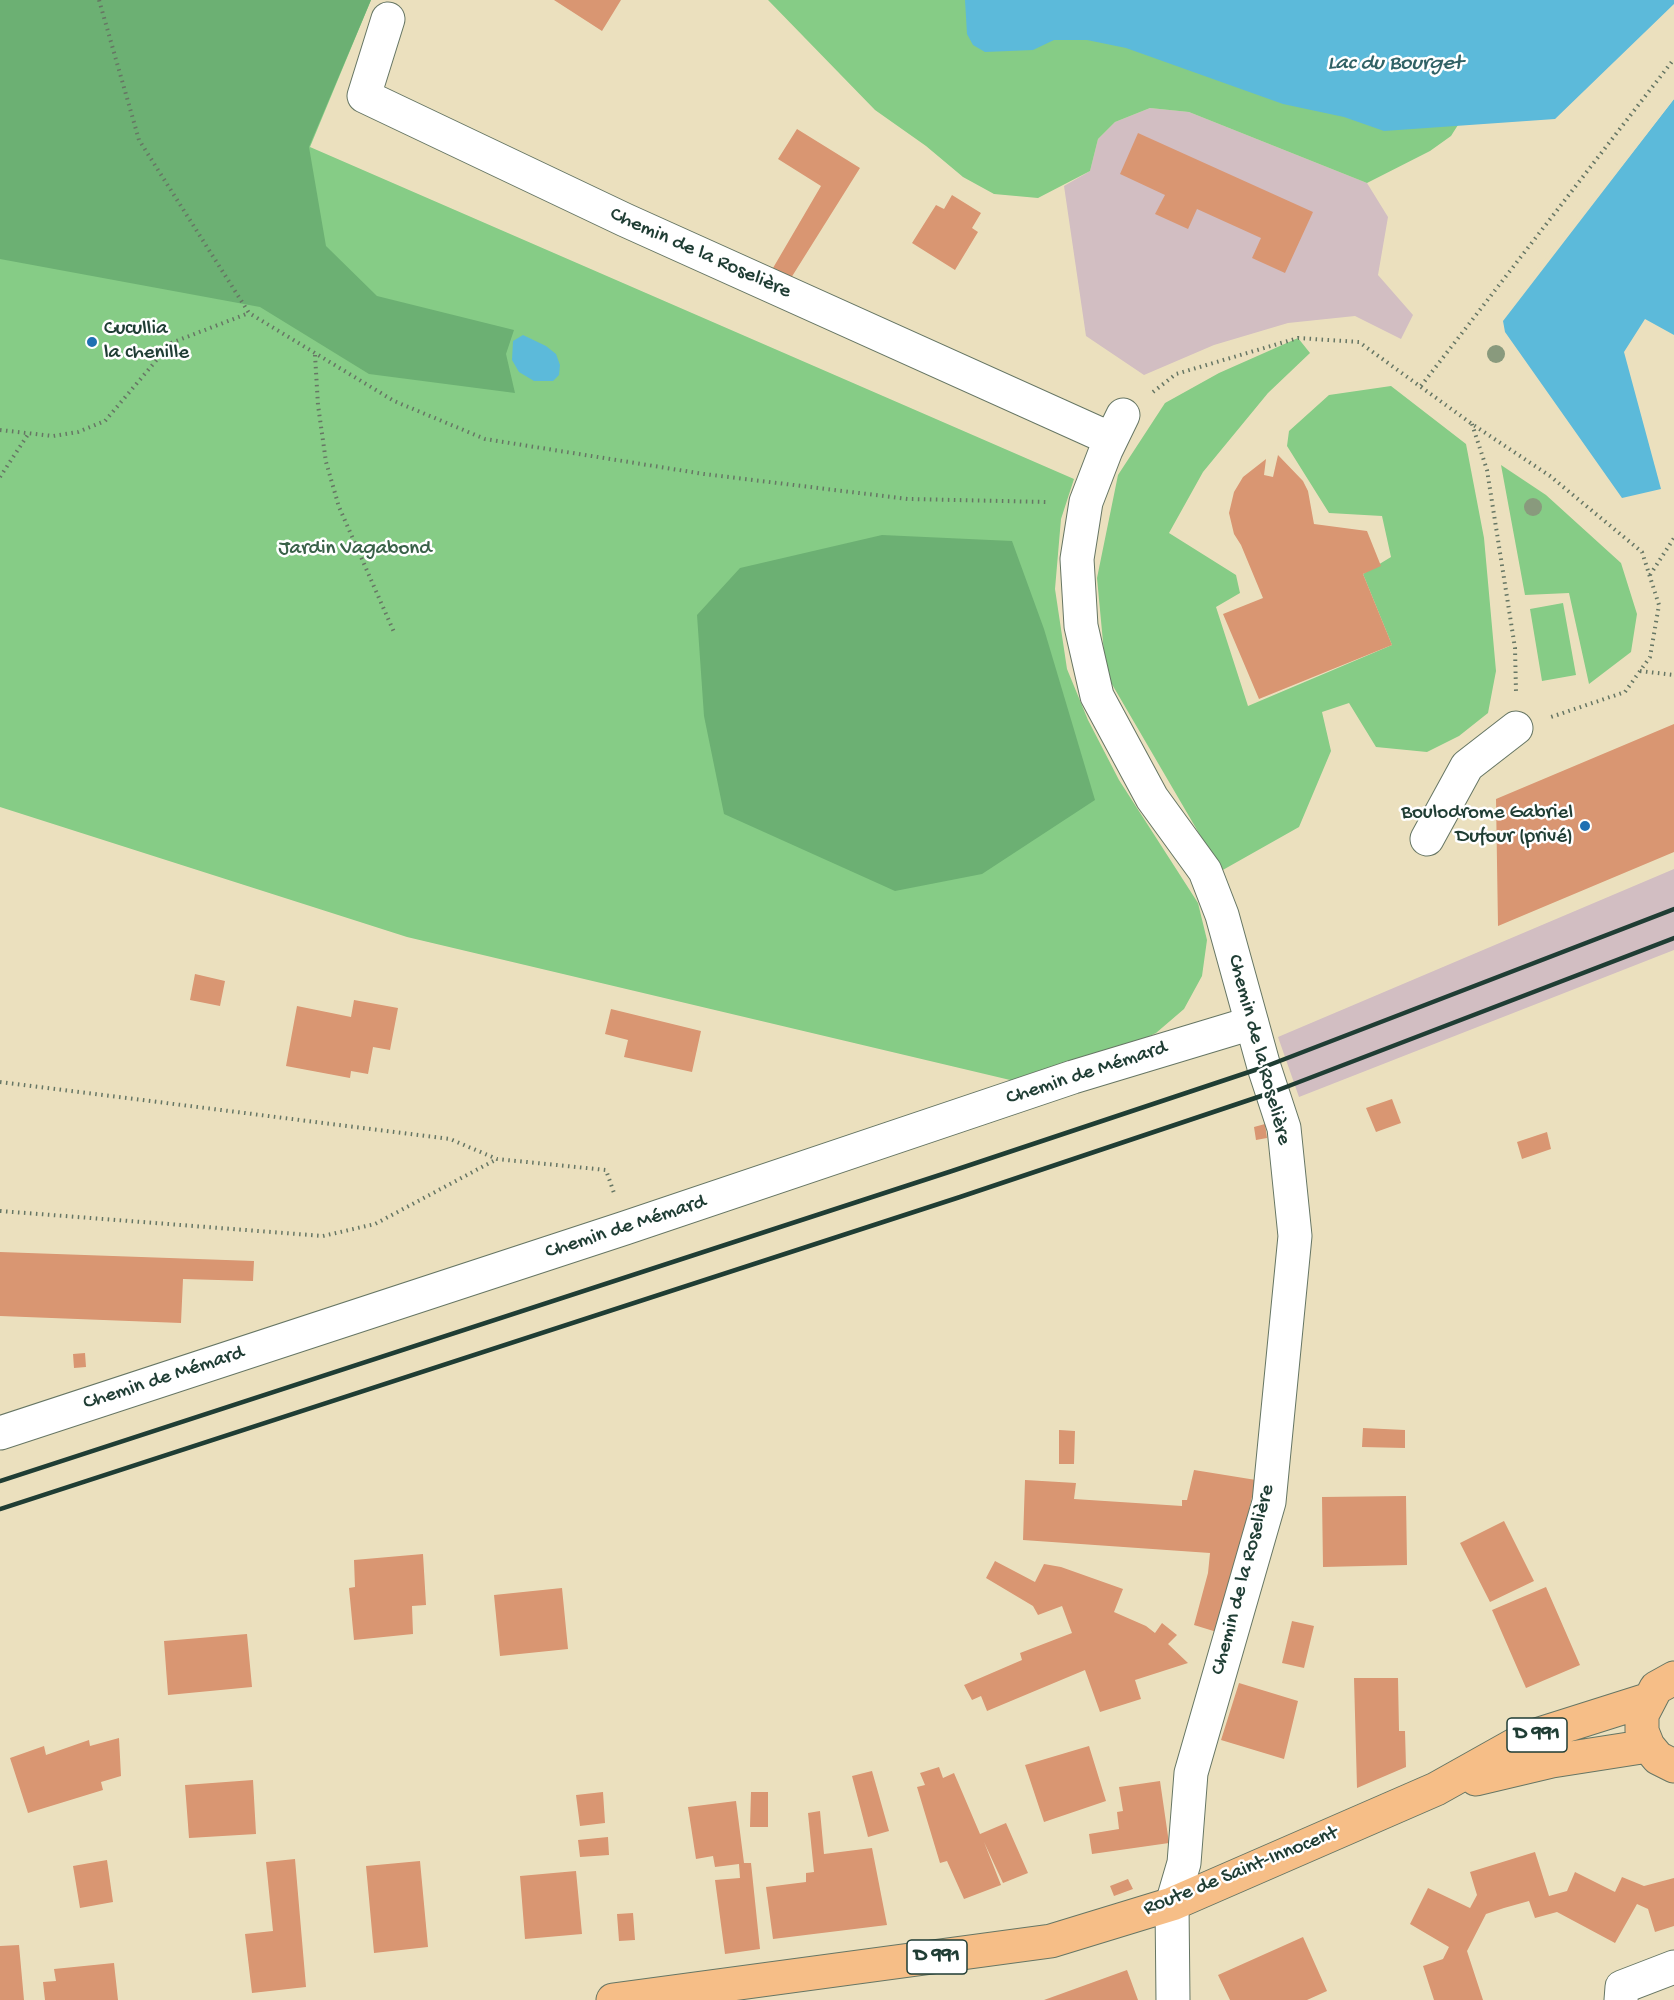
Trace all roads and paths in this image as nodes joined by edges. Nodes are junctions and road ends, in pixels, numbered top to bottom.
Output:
1 (99, 0) edge
2 (388, 19) dead end
3 (1674, 60) edge
4 (249, 314) junction
5 (315, 354) junction
6 (1421, 386) junction
7 (1472, 424) junction
8 (1117, 427) junction
9 (0, 430) edge
10 (29, 433) junction
11 (0, 477) edge
12 (1086, 502) junction
13 (1674, 538) edge
14 (1650, 576) junction
15 (394, 632) dead end
16 (1639, 671) junction
17 (1674, 675) edge
18 (1516, 729) junction
19 (1427, 839) dead end
20 (1252, 1023) junction
21 (0, 1082) edge
22 (497, 1159) junction
23 (0, 1211) edge
24 (625, 1228) junction
25 (0, 1433) edge
26 (1674, 1678) edge
27 (1647, 1700) junction
28 (1648, 1746) junction
29 (1674, 1766) edge
30 (1436, 1789) junction
31 (1172, 1904) junction
32 (1674, 1967) edge
33 (697, 1995) edge
34 (613, 2000) edge
35 (1173, 2000) edge
36 (1621, 2000) edge

1 - 4 path
2 - 8 street, Chemin de la Roselière
3 - 6 path
4 - 5 path
4 - 10 path
5 - 12 path
5 - 15 path
6 - 7 path
6 - 8 path
7 - 14 path
7 - 18 path
8 - 12 street, Chemin de la Roselière
9 - 10 path
10 - 11 path
12 - 20 street, Chemin de la Roselière
13 - 14 path
14 - 16 path
16 - 17 path
16 - 18 path
18 - 19 street
20 - 24 street, Chemin de Mémard
20 - 31 street, Chemin de la Roselière
21 - 22 path
22 - 23 path
22 - 24 path
24 - 25 street, Chemin de Mémard
26 - 27 main road
27 - 28 main road
27 - 30 main road, Route de Saint-Innocent / D 991
28 - 29 main road
28 - 30 main road, Route de Saint-Innocent / D 991
30 - 31 main road, Route de Saint-Innocent / D 991
31 - 33 main road, Route de Saint-Innocent / D 991
31 - 35 street, Chemin de la Roselière
32 - 36 street
33 - 34 main road, Route de Saint-Innocent / D 991

